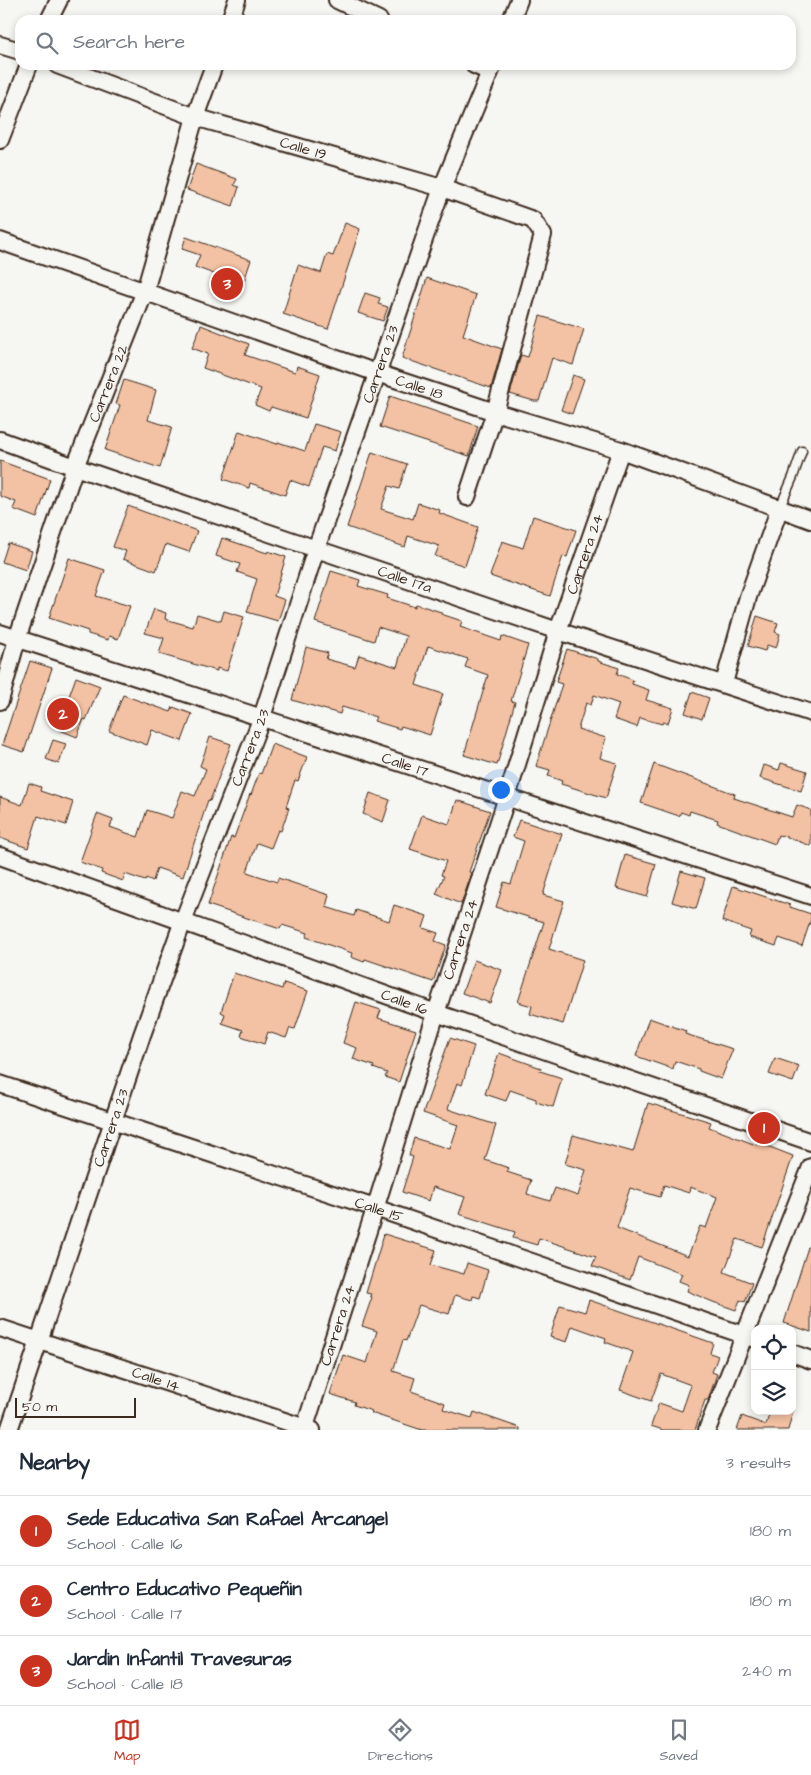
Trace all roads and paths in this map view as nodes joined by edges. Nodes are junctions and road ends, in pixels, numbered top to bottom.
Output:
1 (59, 0) edge
2 (237, 0) edge
3 (337, 0) edge
4 (519, 0) edge
5 (52, 15) edge
6 (232, 15) edge
7 (369, 15) edge
8 (513, 15) edge
9 (0, 45) edge
10 (15, 50) edge
11 (27, 70) edge
12 (71, 70) edge
13 (212, 70) edge
14 (491, 70) edge
15 (195, 117) junction
16 (0, 140) edge
17 (442, 188) junction
18 (0, 242) edge
19 (145, 291) junction
20 (377, 373) junction
21 (494, 412) junction
22 (0, 440) edge
23 (621, 450) junction
24 (802, 451) dead end
25 (75, 467) junction
26 (467, 497) dead end
27 (780, 507) junction
28 (811, 520) edge
29 (316, 548) junction
30 (558, 631) junction
31 (0, 633) edge
32 (17, 639) junction
33 (724, 684) junction
34 (0, 701) edge
35 (811, 713) edge
36 (262, 717) junction
37 (506, 797) junction
38 (0, 856) edge
39 (811, 896) edge
40 (183, 921) junction
41 (436, 1013) junction
42 (0, 1084) edge
43 (114, 1122) junction
44 (811, 1142) edge
45 (811, 1167) edge
46 (375, 1209) junction
47 (0, 1328) edge
48 (749, 1337) edge
49 (39, 1342) junction
50 (796, 1354) edge
51 (811, 1360) edge
52 (307, 1429) edge
53 (9, 1430) edge
54 (707, 1430) edge

1 - 5 street
2 - 6 street
3 - 7 street
4 - 8 street
9 - 10 street
11 - 16 street
12 - 15 street, Calle 19
13 - 15 street, Carrera 22
14 - 17 street, Carrera 23
15 - 17 street, Calle 19
15 - 19 street, Carrera 22
17 - 20 street, Carrera 23
17 - 21 street, Calle 19
18 - 19 street, Calle 18
19 - 20 street, Calle 18
19 - 25 street, Carrera 22
20 - 21 street, Calle 18
20 - 29 street, Carrera 23
21 - 23 street, Calle 18
21 - 26 street
22 - 25 street, Calle 17a
23 - 27 street, Calle 18
23 - 30 street, Carrera 24
24 - 27 lane
25 - 29 street, Calle 17a
25 - 32 street, Carrera 22
27 - 28 street, Calle 18
27 - 33 street
29 - 30 street, Calle 17a
29 - 36 street, Carrera 23
30 - 33 street, Calle 17a
30 - 37 street, Carrera 24
31 - 32 street, Calle 17
32 - 34 street, Carrera 22
32 - 36 street, Calle 17
33 - 35 street, Calle 17a
36 - 37 street, Calle 17
36 - 40 street, Carrera 23
37 - 39 street, Calle 17
37 - 41 street, Carrera 24
38 - 40 street, Calle 16
40 - 41 street, Calle 16
40 - 43 street, Carrera 23
41 - 44 street, Calle 16
41 - 46 street, Carrera 24
42 - 43 street, Calle 15
43 - 46 street, Calle 15
43 - 49 street, Carrera 23
45 - 48 street
46 - 48 street, Calle 15
46 - 52 street, Carrera 24
47 - 49 street, Calle 14
48 - 54 street
49 - 52 street, Calle 14
49 - 53 street, Carrera 23
50 - 51 street

